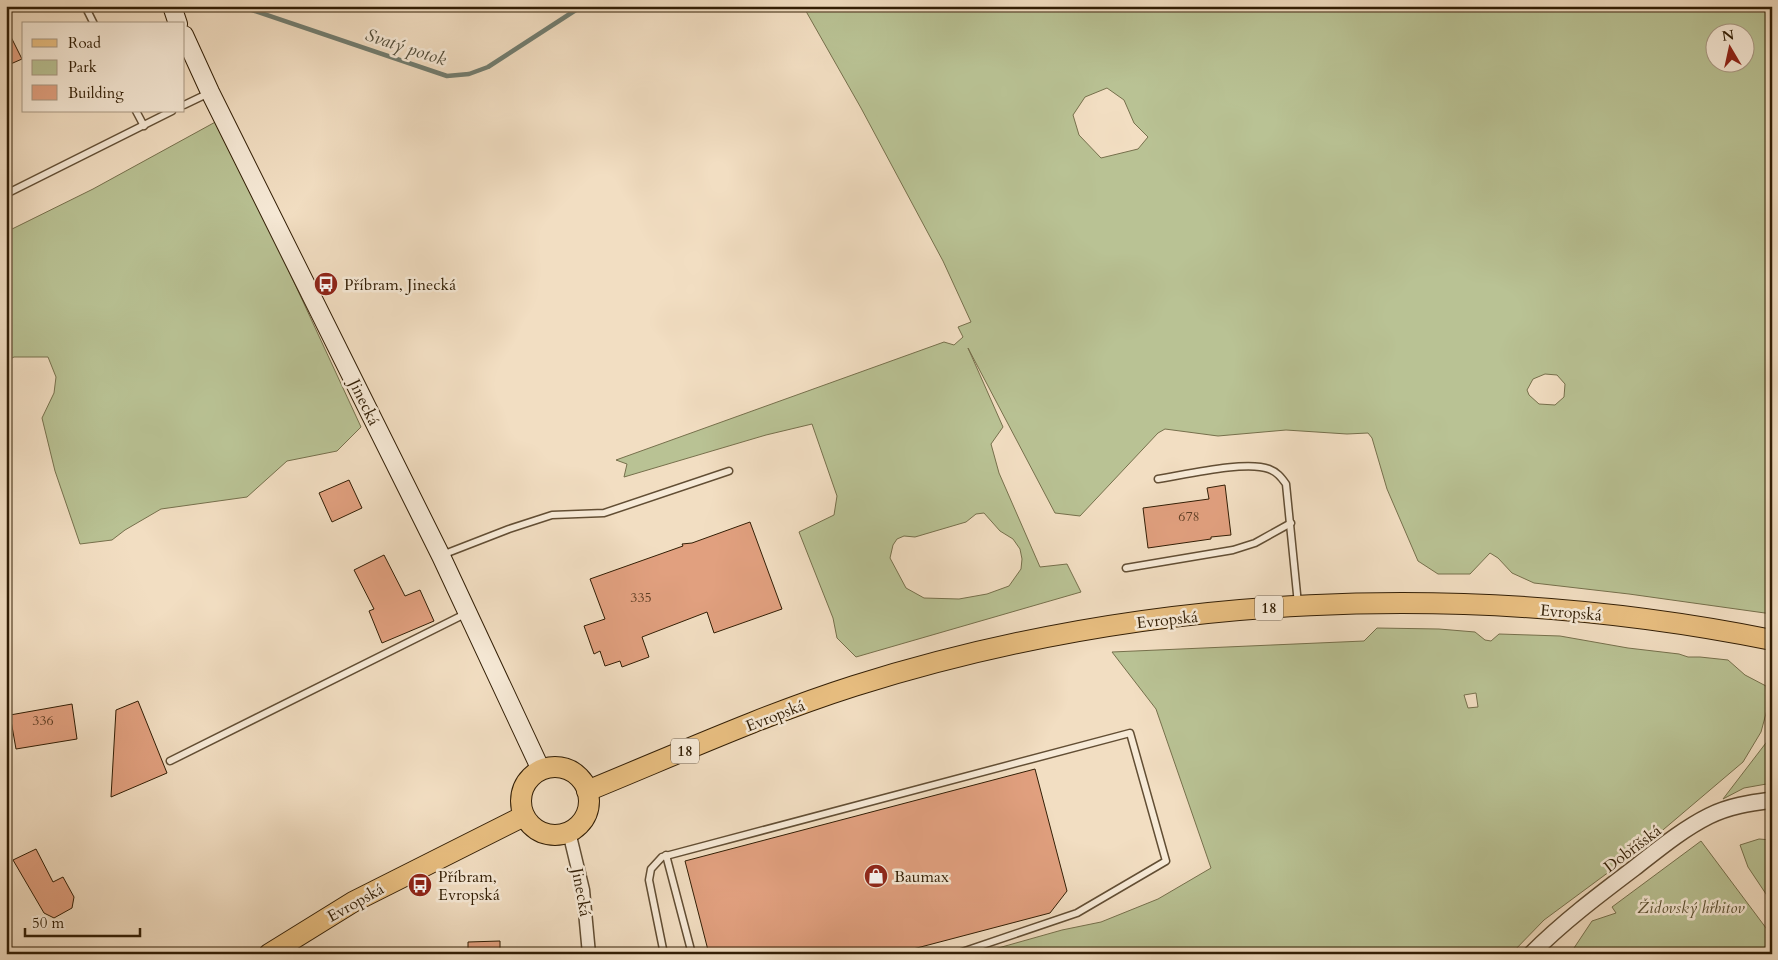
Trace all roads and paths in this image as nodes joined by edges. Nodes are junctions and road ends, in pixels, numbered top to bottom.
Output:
1 (85, 6) edge
2 (172, 6) edge
3 (93, 22) edge
4 (177, 22) edge
5 (185, 37) edge
6 (210, 92) junction
7 (185, 104) edge
8 (137, 112) edge
9 (170, 112) edge
10 (144, 126) junction
11 (6, 194) edge
12 (729, 471) dead end
13 (1158, 479) dead end
14 (1291, 523) junction
15 (441, 556) junction
16 (1126, 568) dead end
17 (1298, 606) junction
18 (468, 612) junction
19 (1772, 640) edge
20 (170, 761) dead end
21 (541, 770) junction
22 (587, 791) junction
23 (1772, 800) edge
24 (524, 816) junction
25 (569, 832) junction
26 (666, 856) junction
27 (269, 954) edge
28 (589, 954) edge
29 (664, 954) edge
30 (692, 954) edge
31 (956, 954) edge
32 (1531, 954) edge

1 - 3 lane
2 - 4 main road
5 - 6 main road, Jinecká
6 - 7 lane
6 - 15 main road, Jinecká
8 - 10 lane
9 - 10 lane
10 - 11 lane
12 - 15 lane
13 - 14 lane
14 - 16 lane
14 - 17 lane
15 - 18 main road, Jinecká
17 - 19 main road, Evropská / 18
17 - 22 main road, Evropská / 18
18 - 20 lane
18 - 21 main road, Jinecká
21 - 22 main road
21 - 24 main road
22 - 25 main road
23 - 32 street, Dobříšská
24 - 25 main road
24 - 27 main road, Evropská
25 - 28 street, Jinecká
26 - 29 lane
26 - 30 lane
26 - 31 lane

